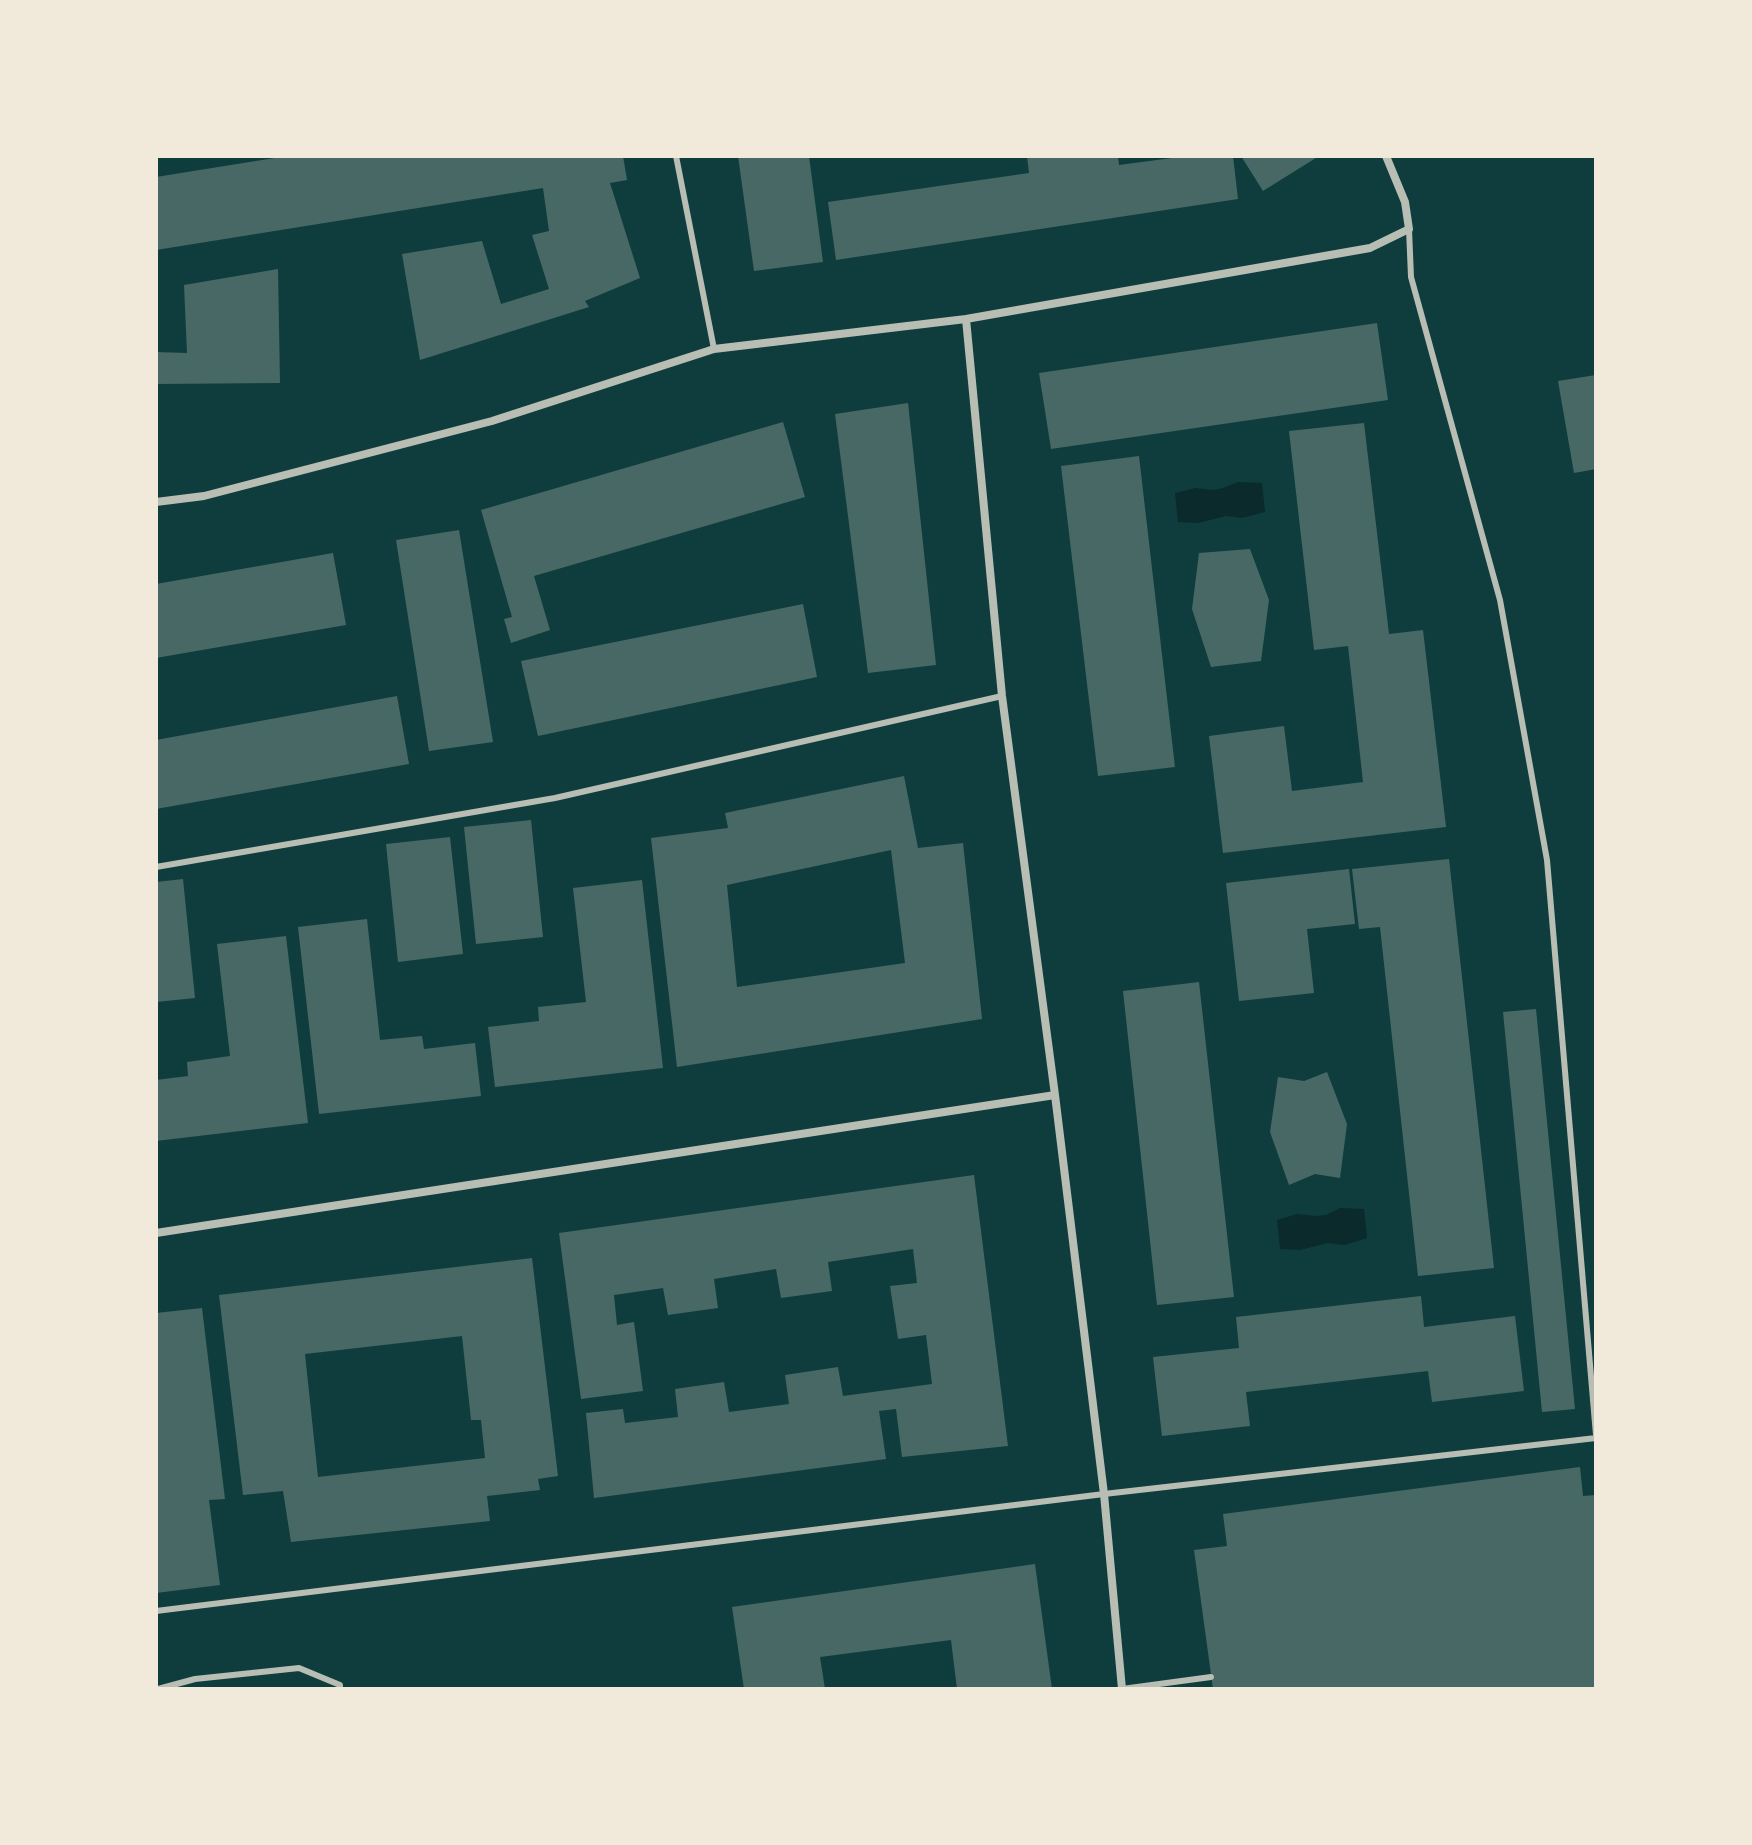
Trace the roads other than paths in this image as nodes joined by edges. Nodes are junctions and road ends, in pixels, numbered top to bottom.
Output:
1 (676, 156) edge
2 (1386, 156) edge
3 (1409, 229) junction
4 (966, 319) junction
5 (714, 349) junction
6 (156, 502) edge
7 (1002, 696) junction
8 (156, 867) edge
9 (1055, 1095) junction
10 (156, 1233) edge
11 (1596, 1437) edge
12 (1104, 1494) junction
13 (156, 1611) edge
14 (1211, 1677) dead end
15 (158, 1689) edge
16 (340, 1689) edge
17 (1122, 1689) edge

1 - 5 lane
2 - 3 street
3 - 4 street
3 - 11 lane
4 - 5 street
4 - 7 street
5 - 6 street
7 - 8 lane
7 - 9 street
9 - 10 street
9 - 12 street
11 - 12 lane
12 - 13 lane
12 - 17 street
14 - 17 lane
15 - 16 lane

